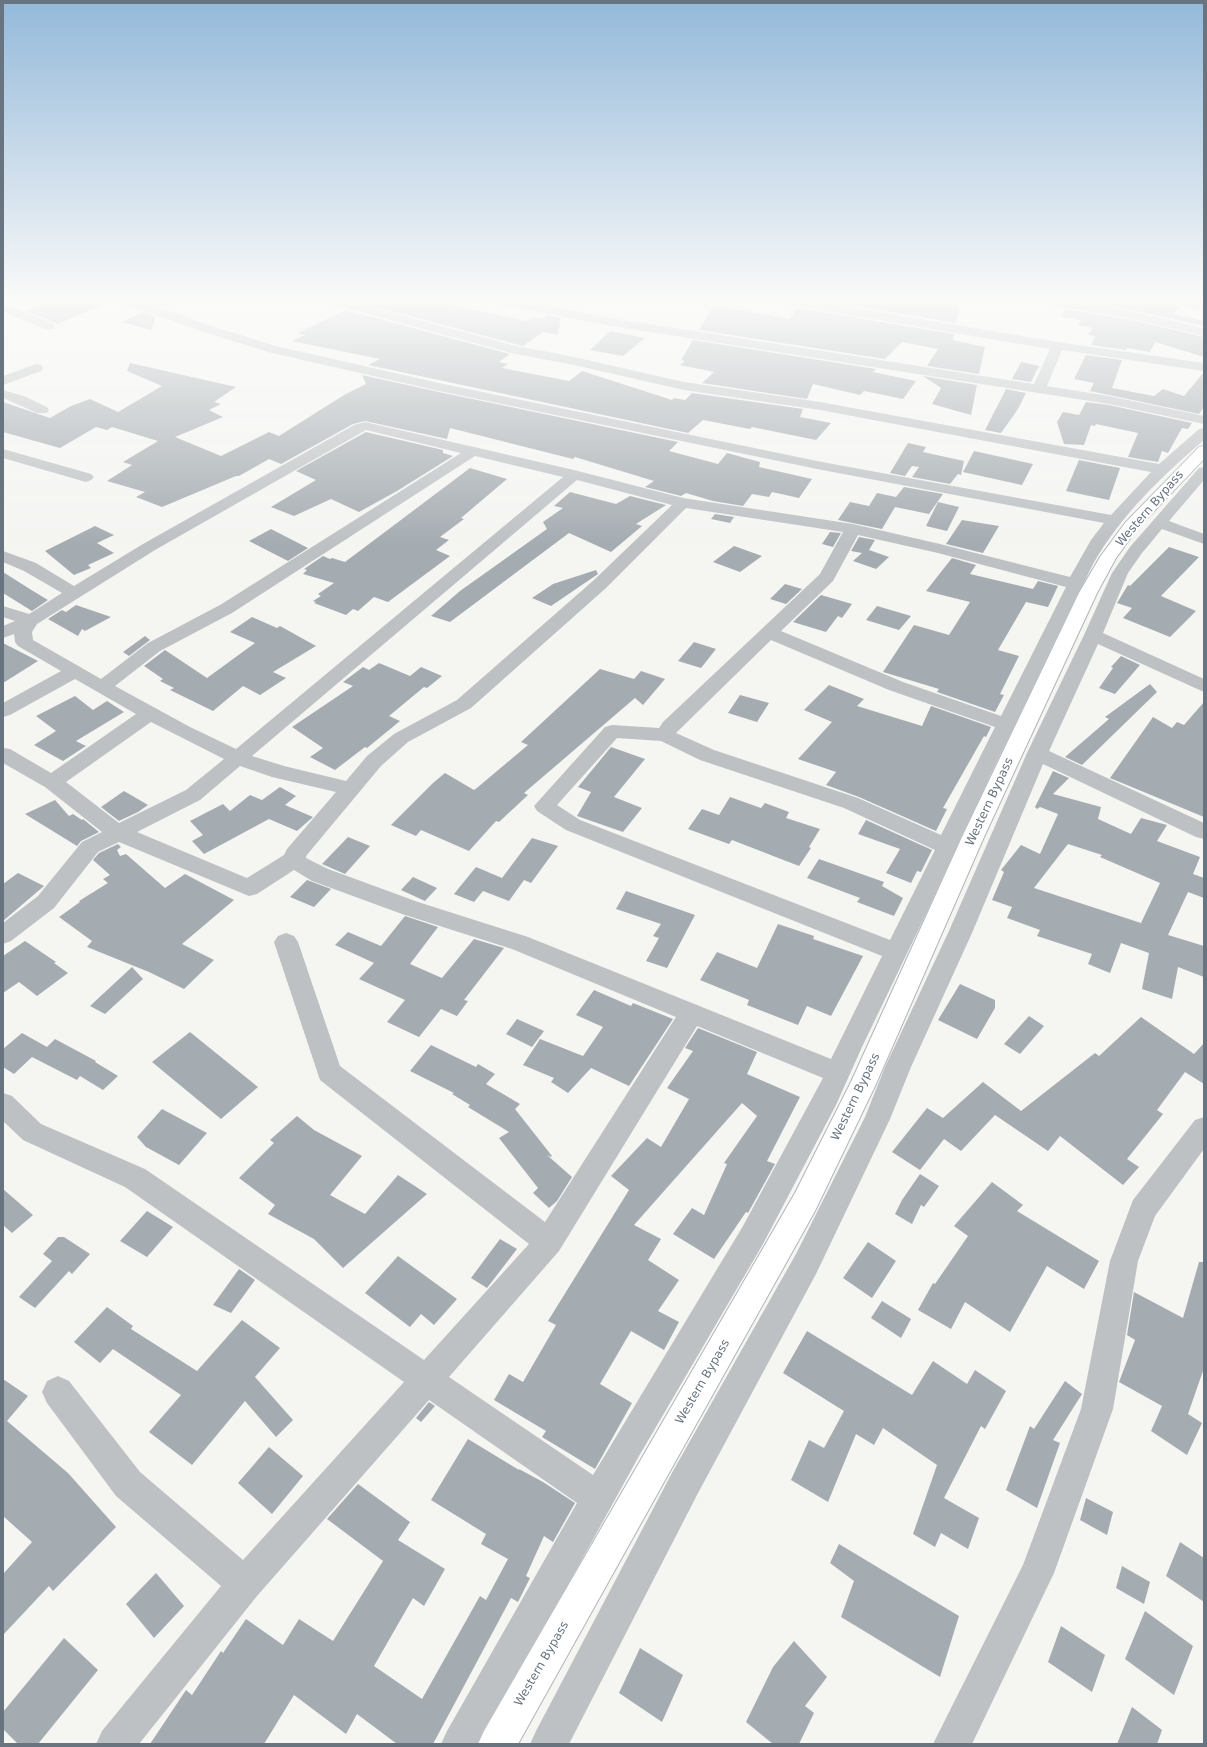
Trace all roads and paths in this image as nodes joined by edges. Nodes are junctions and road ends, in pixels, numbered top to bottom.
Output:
1 (415, 382) edge
2 (664, 382) edge
3 (991, 382) edge
4 (1042, 382) edge
5 (1039, 389) junction
6 (3, 394) edge
7 (42, 410) dead end
8 (1204, 420) edge
9 (1204, 432) edge
10 (1204, 450) edge
11 (472, 452) junction
12 (3, 453) edge
13 (1162, 469) junction
14 (1204, 471) edge
15 (574, 475) junction
16 (86, 477) dead end
17 (683, 503) junction
18 (1115, 520) junction
19 (1160, 522) junction
20 (853, 529) junction
21 (1204, 539) edge
22 (3, 556) edge
23 (1076, 584) junction
24 (74, 593) junction
25 (3, 611) edge
26 (31, 620) junction
27 (768, 632) junction
28 (3, 633) edge
29 (1093, 635) junction
30 (75, 671) junction
31 (1204, 686) edge
32 (102, 687) junction
33 (3, 711) edge
34 (150, 714) junction
35 (1005, 724) junction
36 (665, 735) junction
37 (1037, 753) junction
38 (3, 754) edge
39 (238, 758) junction
40 (52, 782) junction
41 (351, 789) junction
42 (116, 832) junction
43 (1204, 832) edge
44 (946, 846) junction
45 (295, 859) junction
46 (3, 935) edge
47 (286, 942) dead end
48 (896, 952) junction
49 (692, 1012) junction
50 (838, 1073) junction
51 (3, 1104) edge
52 (1204, 1128) edge
53 (549, 1242) junction
54 (428, 1380) junction
55 (58, 1392) dead end
56 (598, 1498) junction
57 (245, 1584) junction
58 (115, 1744) edge
59 (460, 1744) edge
60 (497, 1744) edge
61 (549, 1744) edge
62 (952, 1744) edge

1 - 18 street
2 - 13 street
3 - 5 street
4 - 5 street
5 - 8 street
6 - 7 street
9 - 13 street
10 - 60 main road, Western Bypass
11 - 15 street
11 - 24 street
11 - 32 street
12 - 16 street
13 - 18 street
14 - 19 street
15 - 17 street
15 - 39 street
17 - 20 street
17 - 41 street
18 - 23 street
19 - 21 street
19 - 29 street
20 - 23 street
20 - 27 street
22 - 24 street
23 - 35 street
24 - 26 street
25 - 26 street
26 - 28 street
26 - 30 street
27 - 35 street
27 - 36 street
29 - 31 street
29 - 37 street
30 - 32 street
30 - 33 street
32 - 34 street
34 - 39 street
34 - 40 street
35 - 44 street
36 - 44 street
36 - 48 street
37 - 43 street
37 - 61 street
38 - 40 street
39 - 41 street
39 - 42 street
40 - 42 street
41 - 45 street
42 - 45 street
42 - 46 street
44 - 48 street
45 - 49 street
47 - 53 street
48 - 50 street
49 - 50 street
49 - 53 street
50 - 56 street
51 - 54 street
52 - 62 street
53 - 54 street
54 - 56 street
54 - 57 street
55 - 57 street
56 - 59 street
57 - 58 street

